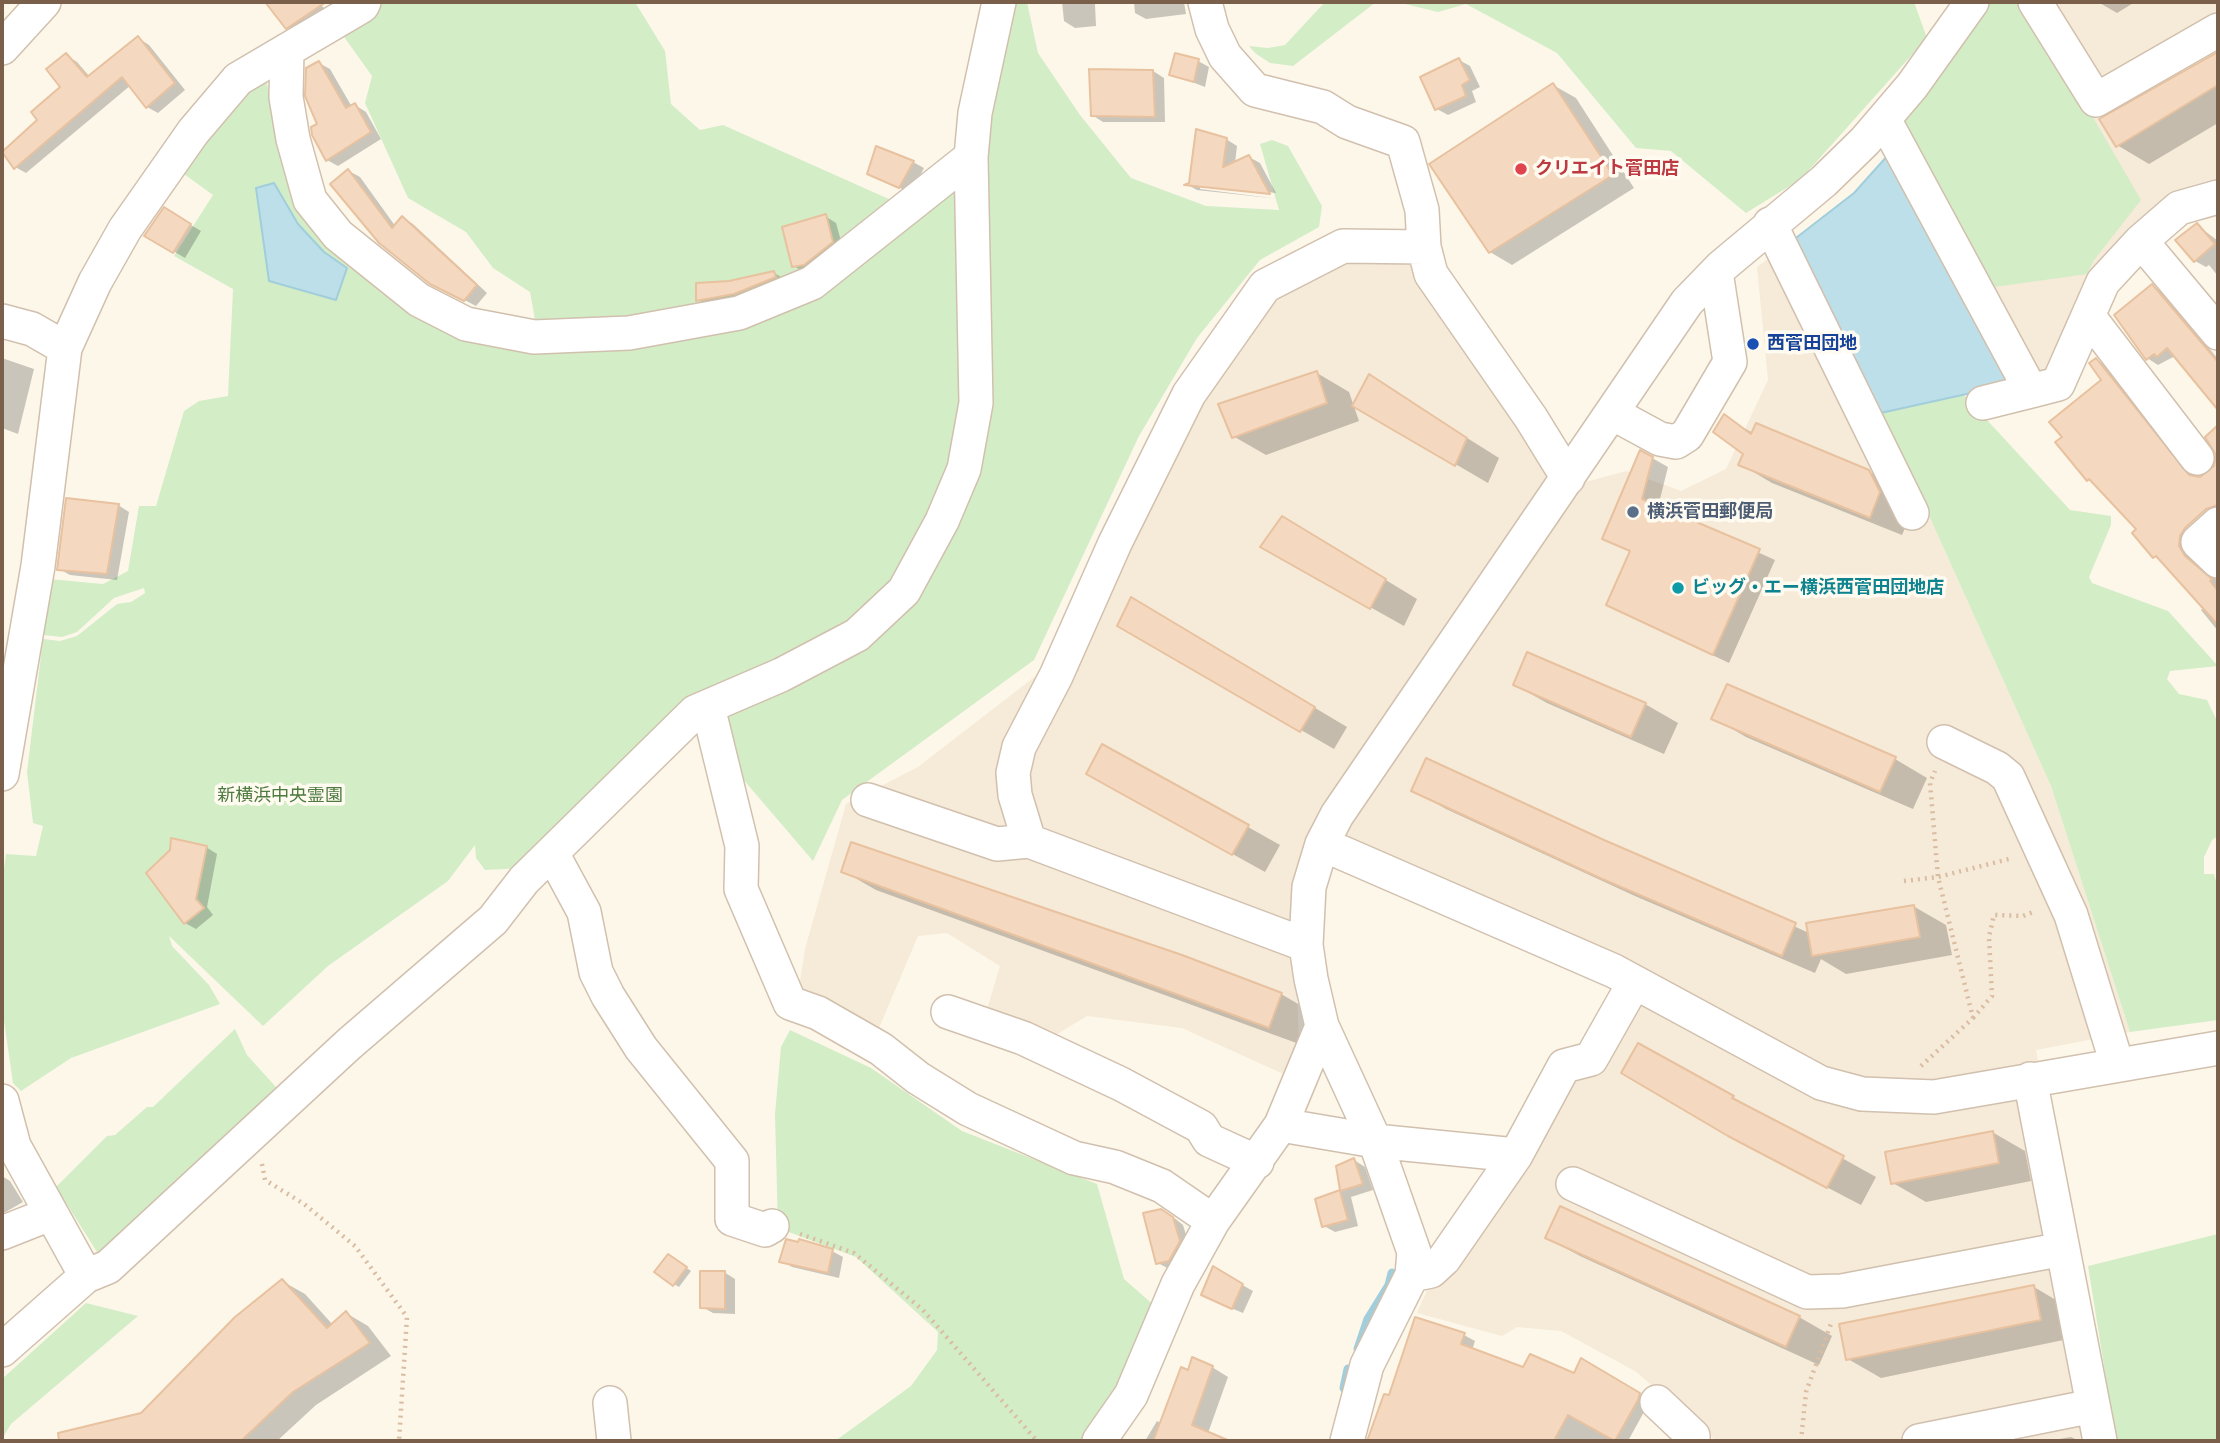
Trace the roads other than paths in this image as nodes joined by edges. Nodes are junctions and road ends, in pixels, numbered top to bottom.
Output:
1 (44, 2) edge
2 (364, 2) edge
3 (999, 2) edge
4 (1205, 2) edge
5 (1972, 2) edge
6 (2035, 2) edge
7 (2218, 30) edge
8 (2, 48) edge
9 (287, 50) junction
10 (1884, 119) junction
11 (971, 157) junction
12 (2218, 197) edge
13 (1770, 224) junction
14 (2141, 241) junction
15 (1424, 247) junction
16 (1716, 272) junction
17 (2089, 317) junction
18 (2, 321) edge
19 (2218, 333) edge
20 (65, 348) junction
21 (2031, 391) junction
22 (1983, 403) dead end
23 (1612, 413) junction
24 (2197, 458) dead end
25 (1568, 478) junction
26 (1912, 513) dead end
27 (2218, 524) edge
28 (2218, 562) edge
29 (708, 707) junction
30 (1940, 755) road end
31 (2, 775) edge
32 (868, 800) dead end
33 (1029, 841) junction
34 (1322, 844) junction
35 (551, 853) junction
36 (1306, 945) junction
37 (1634, 983) junction
38 (948, 1012) dead end
39 (1322, 1026) junction
40 (2218, 1048) edge
41 (2117, 1064) junction
42 (2030, 1079) junction
43 (2, 1101) edge
44 (1281, 1125) junction
45 (1375, 1141) junction
46 (1516, 1155) junction
47 (1257, 1163) junction
48 (1573, 1184) dead end
49 (50, 1214) junction
50 (1213, 1221) junction
51 (772, 1226) road end
52 (2, 1233) edge
53 (2063, 1249) junction
54 (1412, 1275) junction
55 (86, 1276) junction
56 (2, 1350) edge
57 (1657, 1402) dead end
58 (610, 1403) dead end
59 (2093, 1406) junction
60 (614, 1441) edge
61 (1100, 1441) edge
62 (1347, 1441) edge
63 (1693, 1441) edge
64 (1919, 1441) edge
65 (2100, 1441) edge

1 - 8 street
2 - 9 street
3 - 11 street
4 - 15 street
5 - 10 street
6 - 7 street
9 - 11 street
9 - 20 street
10 - 13 street
10 - 21 street
11 - 29 street
12 - 14 street
13 - 16 street
13 - 26 street
14 - 17 street
14 - 19 street
15 - 25 street
15 - 33 street
16 - 23 street
16 - 23 street
17 - 21 street
17 - 24 street
18 - 20 street
20 - 31 street
21 - 22 street
23 - 25 street
25 - 34 street
27 - 28 street
29 - 35 street
29 - 50 street
30 - 41 street
32 - 33 street
33 - 36 street
34 - 36 street
34 - 37 street
35 - 51 street
35 - 55 street
36 - 39 street
37 - 42 street
37 - 46 street
38 - 47 street
39 - 44 street
39 - 45 street
40 - 41 street
41 - 42 street
42 - 53 street
43 - 49 street
44 - 45 street
44 - 47 street
45 - 46 street
45 - 54 street
46 - 54 street
47 - 50 street
48 - 53 street
49 - 52 street
49 - 55 street
50 - 61 street
53 - 59 street
54 - 62 street
55 - 56 street
57 - 63 street
58 - 60 street
59 - 64 street
59 - 65 street

